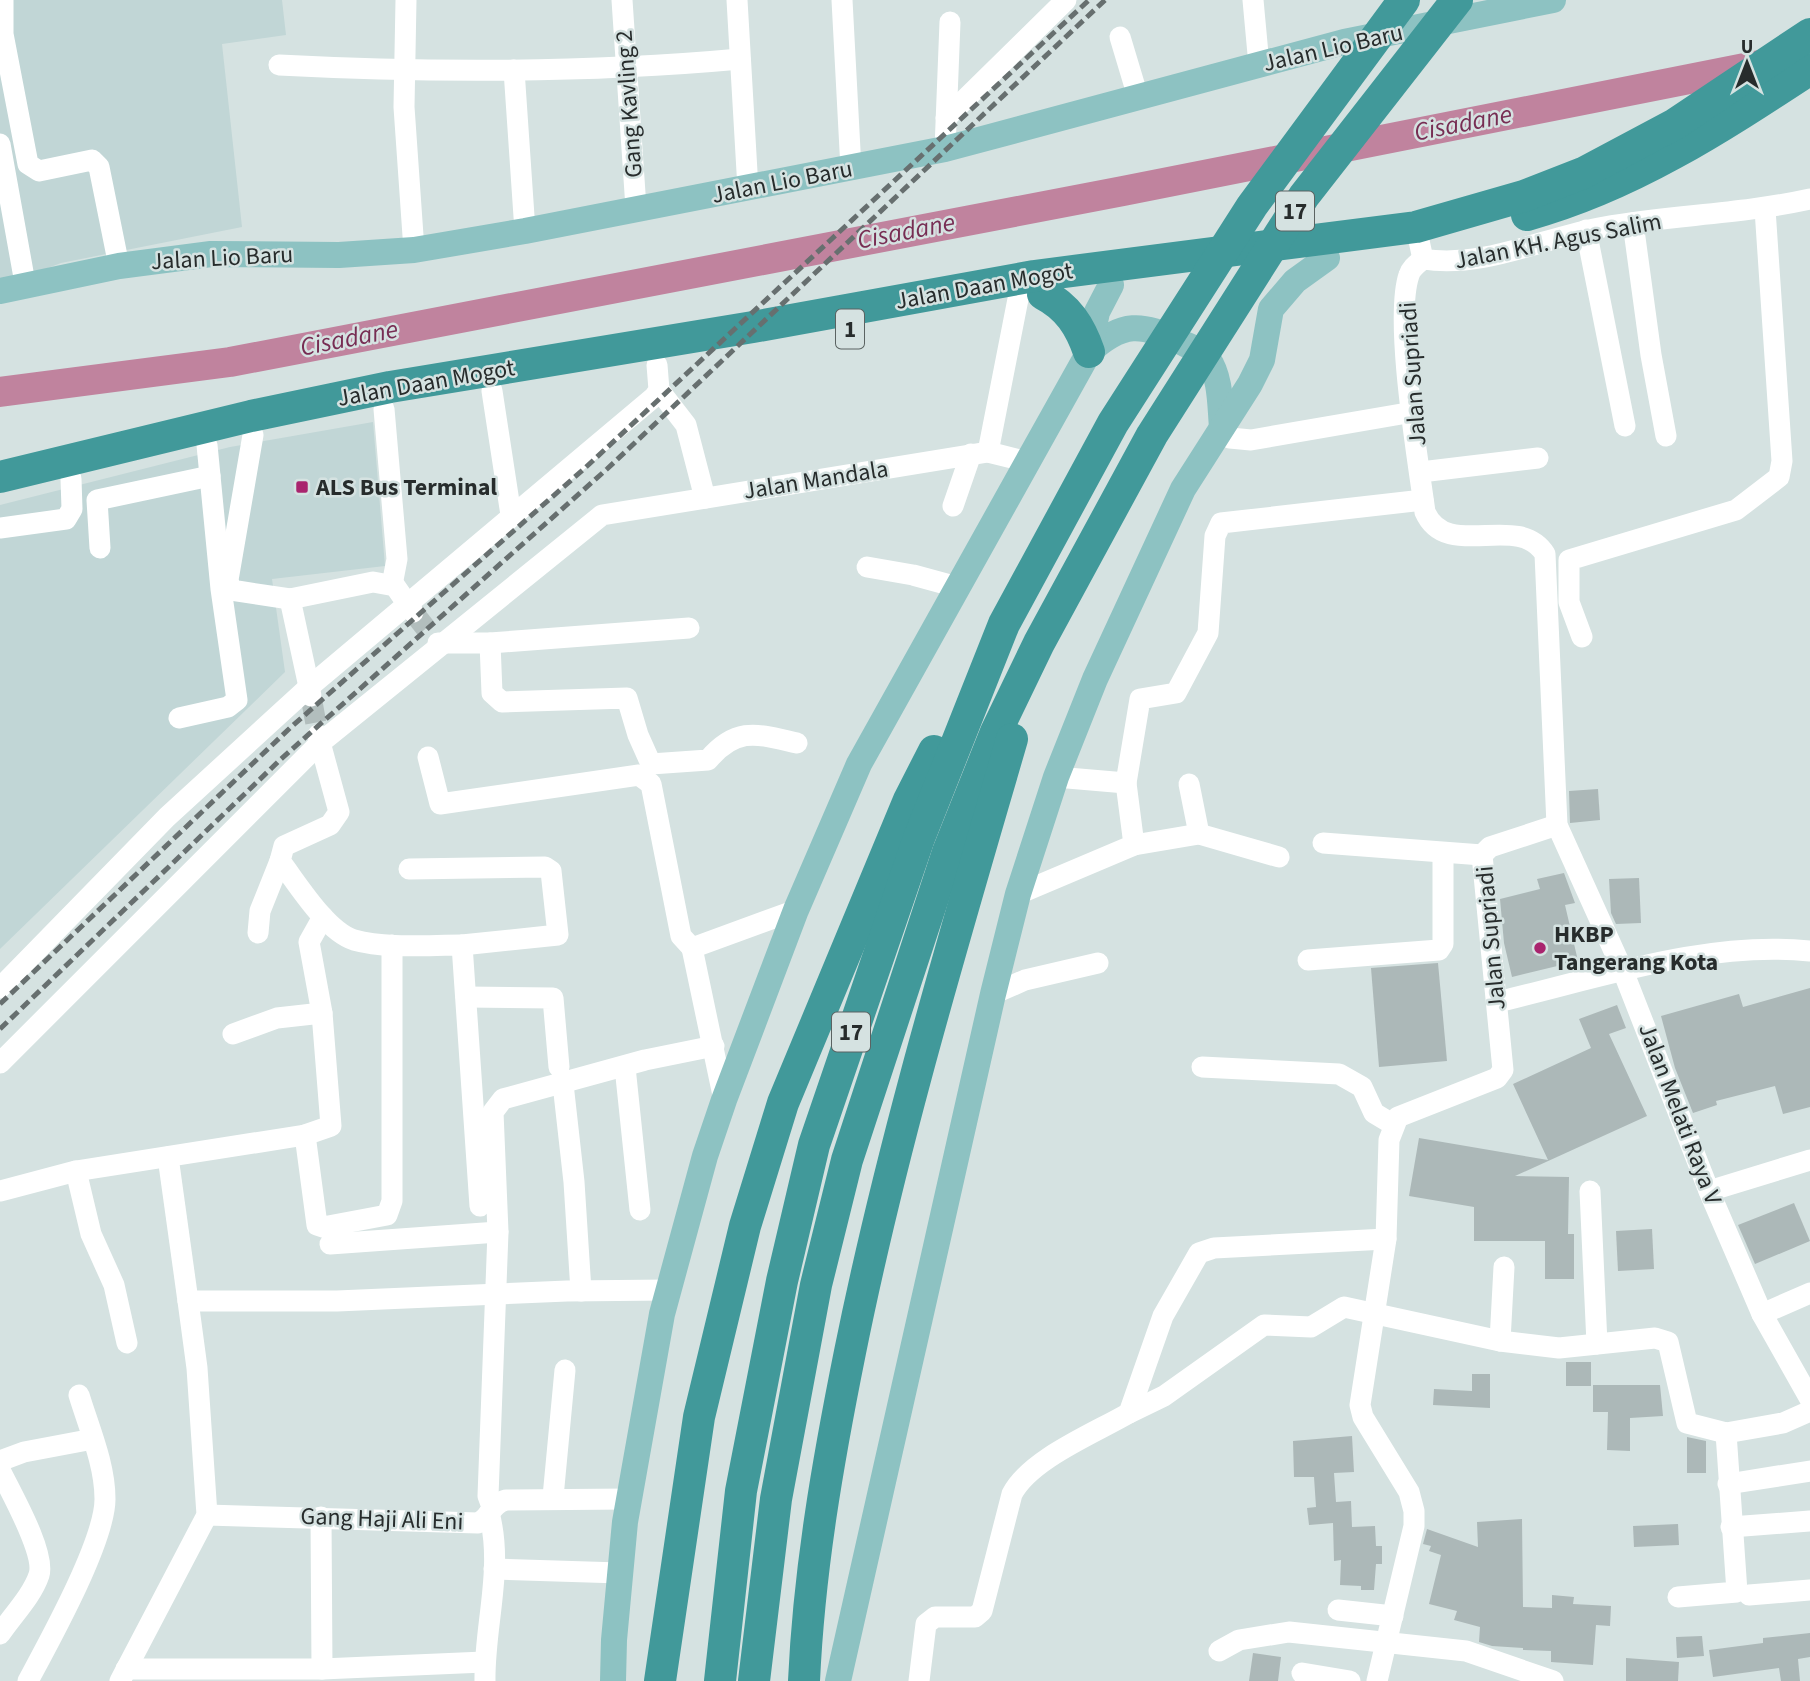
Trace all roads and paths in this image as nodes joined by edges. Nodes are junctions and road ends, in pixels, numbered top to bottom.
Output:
1 (3, 0) edge
2 (406, 0) edge
3 (622, 0) edge
4 (737, 0) edge
5 (842, 0) edge
6 (1066, 0) edge
7 (1253, 0) edge
8 (1404, 0) edge
9 (1457, 0) edge
10 (1553, 0) edge
11 (950, 22) dead end
12 (1810, 34) edge
13 (1120, 37) dead end
14 (740, 59) junction
15 (279, 65) dead end
16 (1259, 65) junction
17 (628, 69) junction
18 (1810, 69) edge
19 (514, 70) junction
20 (405, 72) junction
21 (1138, 97) junction
22 (946, 118) junction
23 (1683, 135) junction
24 (0, 144) edge
25 (945, 149) junction
26 (851, 169) junction
27 (748, 189) junction
28 (1810, 199) edge
29 (636, 208) junction
30 (1765, 209) junction
31 (1633, 223) junction
32 (1586, 230) junction
33 (525, 231) junction
34 (1420, 243) junction
35 (414, 250) junction
36 (1326, 258) junction
37 (119, 266) junction
38 (1111, 285) junction
39 (12, 287) edge
40 (1030, 296) junction
41 (1089, 352) junction
42 (658, 377) junction
43 (492, 391) junction
44 (384, 409) junction
45 (1413, 412) junction
46 (1625, 426) dead end
47 (253, 435) junction
48 (1230, 435) junction
49 (1666, 436) dead end
50 (980, 453) junction
51 (1538, 458) dead end
52 (208, 461) junction
53 (1028, 462) junction
54 (1421, 471) junction
55 (0, 477) edge
56 (71, 478) junction
57 (0, 498) edge
58 (705, 498) junction
59 (1423, 500) junction
60 (953, 506) dead end
61 (511, 516) junction
62 (0, 528) edge
63 (100, 548) dead end
64 (867, 567) dead end
65 (392, 585) junction
66 (957, 587) junction
67 (290, 599) junction
68 (409, 608) junction
69 (1004, 624) junction
70 (689, 628) dead end
71 (1582, 638) dead end
72 (436, 641) junction
73 (490, 643) junction
74 (1039, 643) junction
75 (311, 695) junction
76 (179, 718) dead end
77 (319, 739) junction
78 (797, 743) dead end
79 (428, 757) dead end
80 (1056, 777) junction
81 (1126, 783) junction
82 (1189, 784) dead end
83 (1557, 825) junction
84 (1199, 834) junction
85 (1323, 844) dead end
86 (1134, 845) junction
87 (1443, 855) junction
88 (1482, 855) junction
89 (1279, 857) dead end
90 (280, 861) junction
91 (409, 869) dead end
92 (1018, 894) junction
93 (796, 910) junction
94 (323, 917) junction
95 (258, 933) dead end
96 (392, 945) junction
97 (462, 945) junction
98 (692, 948) junction
99 (1810, 951) edge
100 (1308, 960) dead end
101 (1098, 963) dead end
102 (1623, 971) junction
103 (0, 988) edge
104 (993, 994) junction
105 (466, 997) junction
106 (1497, 1002) junction
107 (322, 1013) junction
108 (233, 1034) dead end
109 (714, 1046) junction
110 (0, 1063) edge
111 (625, 1066) junction
112 (1202, 1067) dead end
113 (561, 1075) junction
114 (724, 1100) junction
115 (1394, 1125) junction
116 (305, 1135) junction
117 (168, 1157) junction
118 (1810, 1160) edge
119 (76, 1171) junction
120 (0, 1191) edge
121 (1590, 1191) dead end
122 (1709, 1191) junction
123 (480, 1206) dead end
124 (640, 1210) dead end
125 (498, 1232) junction
126 (1386, 1239) junction
127 (330, 1244) dead end
128 (1504, 1268) dead end
129 (668, 1290) junction
130 (581, 1291) junction
131 (1810, 1293) edge
132 (495, 1296) junction
133 (188, 1301) junction
134 (1377, 1312) junction
135 (1762, 1314) junction
136 (1500, 1341) junction
137 (127, 1343) dead end
138 (1597, 1344) junction
139 (565, 1370) dead end
140 (79, 1395) dead end
141 (1810, 1399) edge
142 (1810, 1411) edge
143 (1129, 1413) junction
144 (1726, 1433) junction
145 (93, 1439) junction
146 (0, 1461) edge
147 (0, 1470) edge
148 (1810, 1471) edge
149 (1728, 1484) junction
150 (553, 1497) junction
151 (629, 1499) junction
152 (491, 1510) junction
153 (208, 1515) junction
154 (321, 1517) junction
155 (1810, 1521) edge
156 (1731, 1527) junction
157 (494, 1569) junction
158 (620, 1573) junction
159 (1810, 1590) edge
160 (1749, 1595) dead end
161 (1678, 1597) dead end
162 (1338, 1610) dead end
163 (1393, 1616) junction
164 (0, 1632) edge
165 (1387, 1643) junction
166 (1219, 1651) dead end
167 (322, 1669) junction
168 (484, 1671) edge
169 (1302, 1673) dead end
170 (123, 1675) edge
171 (29, 1681) edge
172 (613, 1681) edge
173 (660, 1681) edge
174 (720, 1681) edge
175 (754, 1681) edge
176 (804, 1681) edge
177 (838, 1681) edge
178 (919, 1681) edge
179 (1350, 1681) edge
180 (1377, 1681) edge
181 (1553, 1681) edge

1 - 37 street
2 - 20 street
3 - 17 street, Gang Kavling 2
4 - 14 street
5 - 26 street
6 - 22 street
7 - 16 street
8 - 69 highway, 17
9 - 74 highway, 17
10 - 16 main road, Jalan Lio Baru
11 - 22 street
12 - 23 highway, Jalan Daan Mogot / 1
13 - 21 street
14 - 17 street
14 - 27 street
15 - 20 street
16 - 21 main road, Jalan Lio Baru
17 - 19 street
17 - 29 street, Gang Kavling 2
18 - 23 highway, Jalan Daan Mogot / 1
19 - 20 street
19 - 33 street
20 - 35 street
21 - 25 main road, Jalan Lio Baru
22 - 25 street
23 - 34 highway, Jalan Daan Mogot / 1
24 - 39 street
25 - 26 main road, Jalan Lio Baru
26 - 27 main road, Jalan Lio Baru
27 - 29 main road, Jalan Lio Baru
28 - 30 street, Jalan KH. Agus Salim
29 - 33 main road, Jalan Lio Baru
30 - 31 street, Jalan KH. Agus Salim
30 - 71 street
31 - 32 street, Jalan KH. Agus Salim
31 - 49 street
32 - 34 street, Jalan KH. Agus Salim
32 - 46 street
33 - 35 main road, Jalan Lio Baru
34 - 36 highway, Jalan Daan Mogot / 1
34 - 45 street, Jalan Supriadi
34 - 55 highway, Jalan Daan Mogot / 1
35 - 37 main road, Jalan Lio Baru
36 - 38 highway, Jalan Daan Mogot / 1
36 - 48 main road
37 - 39 main road, Jalan Lio Baru
38 - 40 highway, Jalan Daan Mogot / 1
38 - 41 main road
40 - 41 highway
40 - 42 highway, Jalan Daan Mogot / 1
40 - 50 street
41 - 48 main road
41 - 53 main road
42 - 43 highway, Jalan Daan Mogot / 1
42 - 58 street
42 - 61 street
43 - 44 highway, Jalan Daan Mogot / 1
43 - 61 street
44 - 47 highway, Jalan Daan Mogot / 1
44 - 65 street
45 - 48 street
45 - 54 street, Jalan Supriadi
47 - 52 highway, Jalan Daan Mogot / 1
47 - 67 street
48 - 80 main road
50 - 53 street, Jalan Mandala
50 - 58 street, Jalan Mandala
50 - 60 street
51 - 54 street
52 - 56 highway, Jalan Daan Mogot / 1
52 - 63 street
52 - 76 street
53 - 66 main road
54 - 59 street, Jalan Supriadi
56 - 57 highway, Jalan Daan Mogot / 1
56 - 62 street
58 - 72 street, Jalan Mandala
59 - 81 street
59 - 83 street, Jalan Supriadi
61 - 68 street
64 - 66 street
65 - 67 street
65 - 68 street
66 - 93 main road
67 - 75 street
68 - 75 street
69 - 173 highway
69 - 174 highway, 17
70 - 73 street
72 - 73 street
72 - 77 street
73 - 78 street
74 - 175 highway, 17
74 - 176 highway
75 - 103 street
77 - 90 street
77 - 110 street
79 - 98 street
80 - 81 street
80 - 92 main road
81 - 86 street
82 - 84 street
83 - 88 street, Jalan Supriadi
83 - 102 street, Jalan Melati Raya V
84 - 86 street
84 - 89 street
85 - 87 street
86 - 92 street
87 - 88 street
87 - 100 street
88 - 106 street, Jalan Supriadi
90 - 94 street
90 - 95 street
91 - 97 street
92 - 104 main road
93 - 98 street
93 - 114 main road
94 - 96 street
94 - 107 street
96 - 97 street
96 - 116 street
97 - 105 street
98 - 109 street
99 - 102 street
101 - 104 street
102 - 106 street
102 - 122 street, Jalan Melati Raya V
104 - 177 main road
105 - 113 street
105 - 123 street
106 - 115 street, Jalan Supriadi
107 - 108 street
107 - 116 street
109 - 111 street
109 - 114 street
111 - 113 street
111 - 124 street
112 - 115 street
113 - 125 street
113 - 130 street
114 - 129 main road
115 - 126 street
116 - 117 street
117 - 119 street
117 - 133 street
118 - 122 street
119 - 120 street
119 - 137 street
121 - 138 street
122 - 135 street, Jalan Melati Raya V
125 - 127 street
125 - 132 street
126 - 134 street
126 - 143 street
128 - 136 street
129 - 130 street
129 - 151 main road
130 - 132 street
131 - 135 street
132 - 133 street
132 - 152 street
133 - 153 street
134 - 136 street
134 - 143 street
134 - 163 street
135 - 141 street, Jalan Melati Raya V
136 - 138 street
138 - 144 street
139 - 150 street
140 - 145 street
142 - 144 street
143 - 178 street
144 - 149 street
145 - 146 street
145 - 171 street
147 - 164 street
148 - 149 street
149 - 156 street
150 - 151 street, Gang Haji Ali Eni
150 - 152 street, Gang Haji Ali Eni
151 - 158 main road
152 - 154 street, Gang Haji Ali Eni
152 - 157 street
153 - 154 street, Gang Haji Ali Eni
153 - 170 street
154 - 167 street
155 - 156 street
156 - 161 street
157 - 158 street
157 - 168 street
158 - 172 main road
159 - 160 street
162 - 163 street
163 - 165 street
165 - 166 street
165 - 180 street
165 - 181 street
167 - 168 street
167 - 170 street
169 - 179 street

